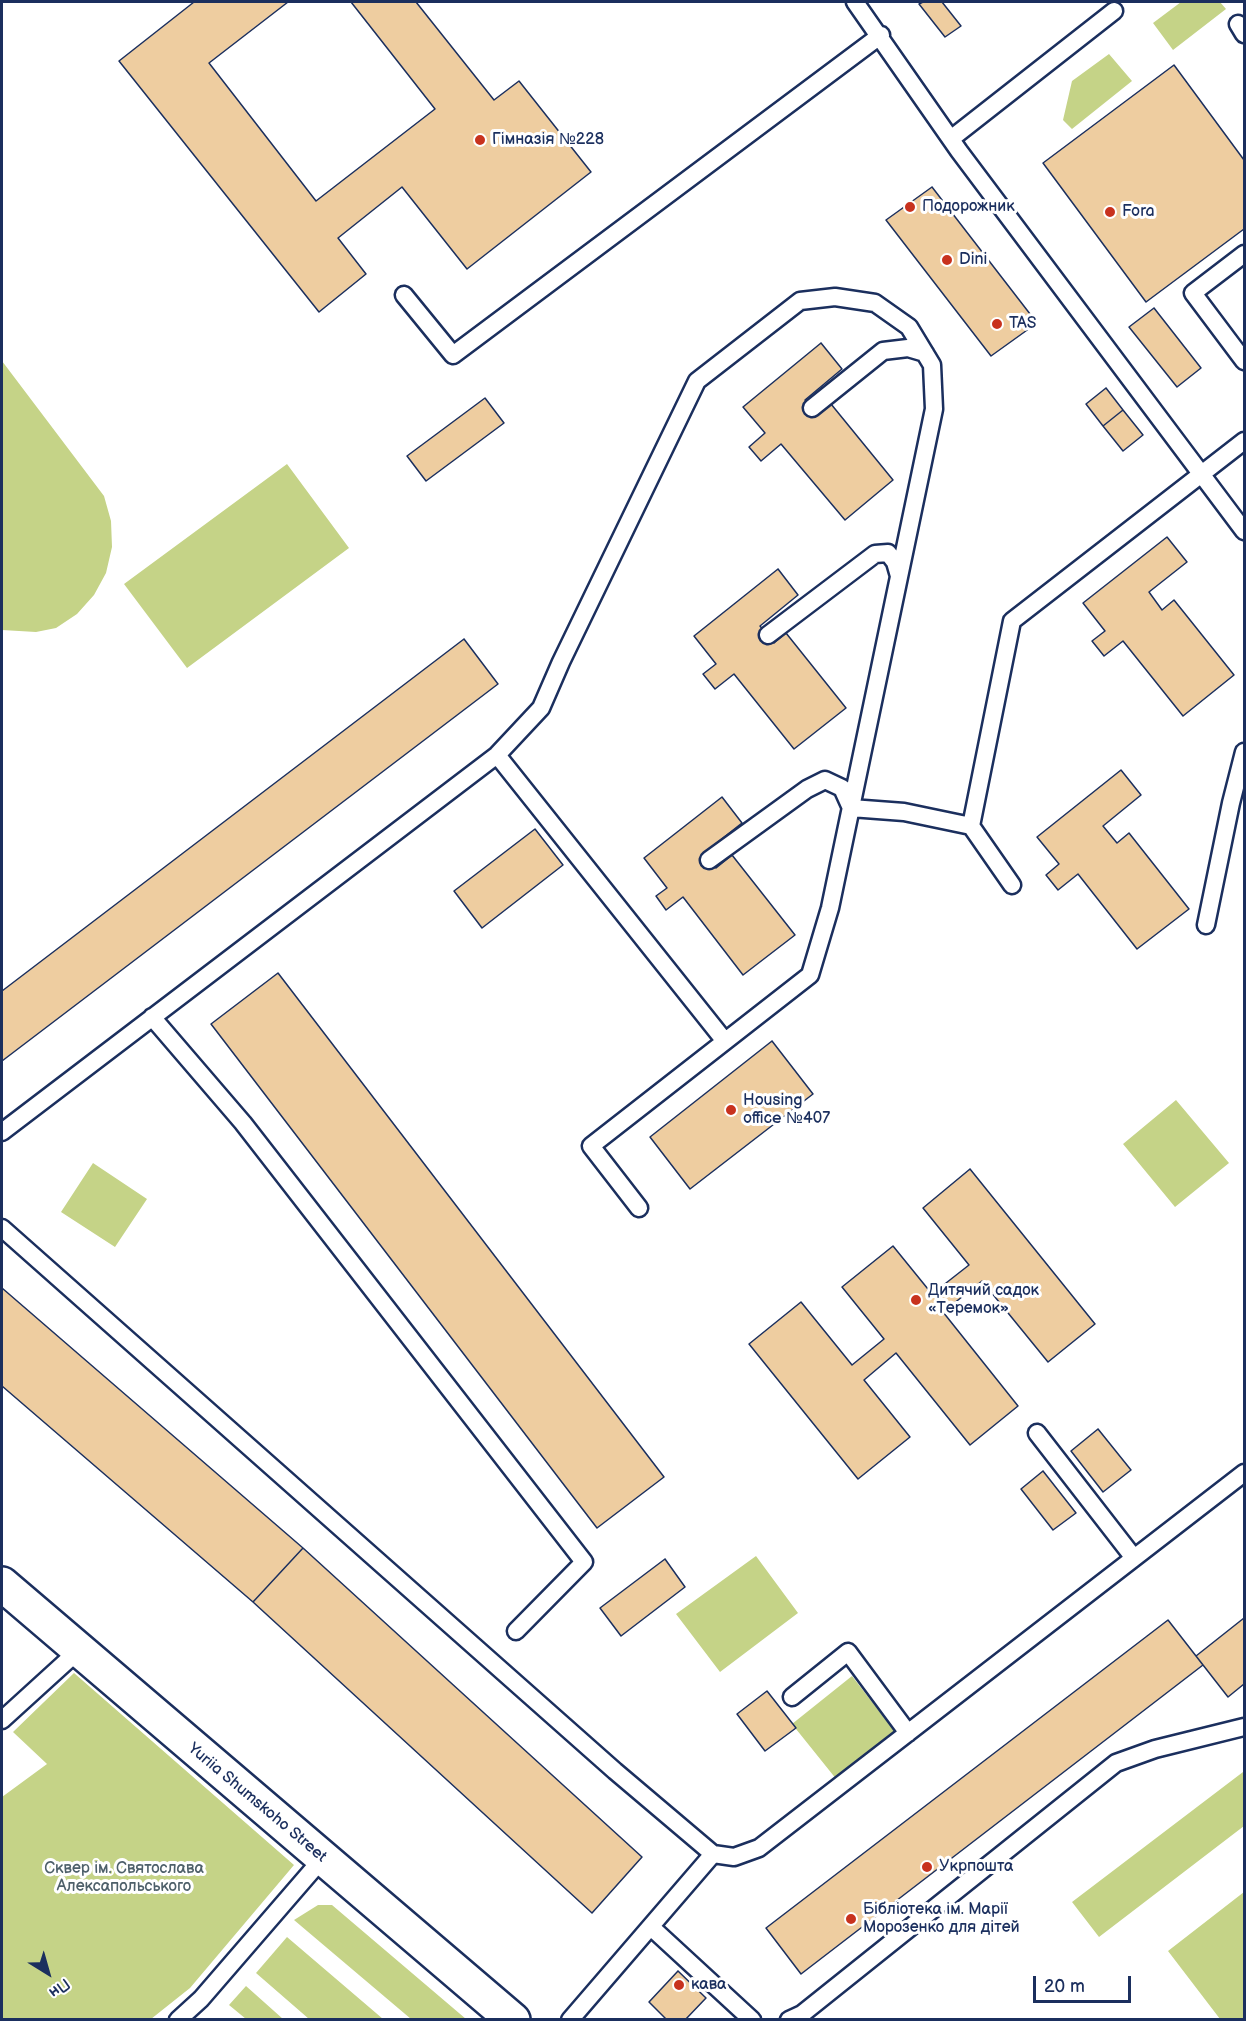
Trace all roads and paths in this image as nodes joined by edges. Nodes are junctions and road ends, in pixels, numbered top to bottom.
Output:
1 (855, 2) edge
2 (1114, 11) dead end
3 (881, 35) junction
4 (952, 138) junction
5 (1245, 254) edge
6 (404, 294) dead end
7 (925, 353) junction
8 (1245, 361) edge
9 (812, 408) dead end
10 (1245, 441) edge
11 (1202, 474) junction
12 (1245, 531) edge
13 (899, 577) junction
14 (768, 635) dead end
15 (1245, 752) edge
16 (497, 755) junction
17 (851, 808) junction
18 (971, 826) junction
19 (709, 860) dead end
20 (1012, 885) dead end
21 (1206, 925) dead end
22 (152, 1017) junction
23 (724, 1040) junction
24 (2, 1132) edge
25 (639, 1208) dead end
26 (2, 1228) edge
27 (1037, 1433) dead end
28 (1245, 1473) edge
29 (1134, 1558) junction
30 (2, 1584) edge
31 (516, 1632) dead end
32 (79, 1650) junction
33 (792, 1697) dead end
34 (2, 1720) edge
35 (1245, 1727) edge
36 (908, 1733) junction
37 (713, 1854) junction
38 (322, 1858) junction
39 (651, 1927) junction
40 (177, 2019) edge
41 (513, 2019) edge
42 (570, 2019) edge
43 (752, 2019) edge
44 (789, 2019) edge

1 - 3 lane
2 - 4 lane
3 - 4 lane
3 - 6 lane
4 - 11 lane
5 - 8 lane
7 - 9 lane
7 - 13 lane
7 - 16 lane
10 - 11 lane
11 - 12 lane
11 - 18 lane
13 - 14 lane
13 - 17 lane
15 - 21 lane
16 - 22 lane
16 - 23 lane
17 - 18 lane
17 - 19 lane
17 - 23 lane
18 - 20 lane
22 - 24 lane
22 - 31 lane
23 - 25 lane
26 - 37 lane
27 - 29 lane
28 - 29 lane
29 - 36 lane
30 - 32 street, Yuriia Shumskoho Street
32 - 34 lane
32 - 38 street, Yuriia Shumskoho Street
33 - 36 lane
35 - 44 lane
36 - 37 lane
37 - 39 lane
38 - 40 lane
38 - 41 street, Yuriia Shumskoho Street
39 - 42 lane
39 - 43 lane

